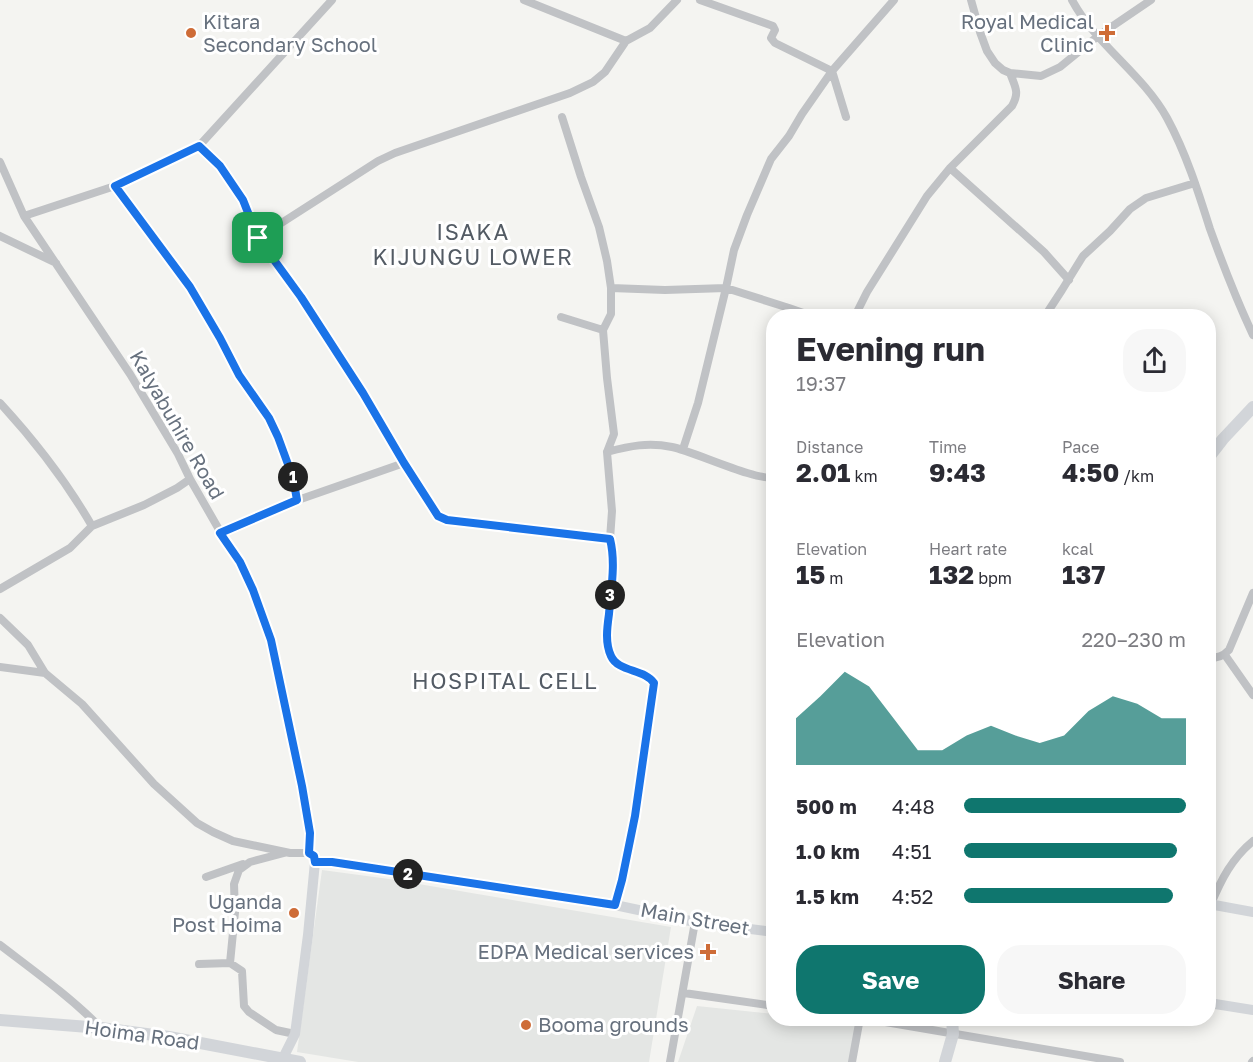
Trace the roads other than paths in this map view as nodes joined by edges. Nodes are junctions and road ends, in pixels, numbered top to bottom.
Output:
1 (332, 0) edge
2 (524, 0) edge
3 (677, 0) edge
4 (700, 0) edge
5 (894, 0) edge
6 (971, 0) edge
7 (1072, 0) edge
8 (1151, 0) edge
9 (1098, 36) junction
10 (626, 41) junction
11 (832, 71) junction
12 (1010, 73) junction
13 (562, 117) dead end
14 (846, 117) dead end
15 (199, 146) junction
16 (0, 162) edge
17 (950, 168) junction
18 (1195, 183) junction
19 (115, 186) junction
20 (24, 216) junction
21 (0, 236) edge
22 (258, 238) junction
23 (58, 264) junction
24 (1069, 280) junction
25 (611, 288) junction
26 (726, 288) junction
27 (792, 309) edge
28 (858, 309) edge
29 (1050, 309) edge
30 (561, 317) dead end
31 (603, 330) junction
32 (1253, 335) edge
33 (0, 402) edge
34 (1253, 407) edge
35 (1216, 448) edge
36 (682, 449) junction
37 (607, 452) junction
38 (404, 463) junction
39 (766, 477) edge
40 (190, 479) junction
41 (297, 500) junction
42 (92, 526) junction
43 (220, 533) junction
44 (610, 539) junction
45 (0, 589) edge
46 (1253, 593) edge
47 (0, 618) edge
48 (1225, 655) junction
49 (1216, 658) edge
50 (0, 667) edge
51 (45, 673) junction
52 (1253, 695) edge
53 (1253, 841) edge
54 (286, 852) junction
55 (312, 857) junction
56 (250, 862) junction
57 (206, 877) dead end
58 (1216, 891) edge
59 (615, 905) junction
60 (1216, 905) edge
61 (1253, 912) edge
62 (695, 922) junction
63 (766, 931) edge
64 (0, 945) edge
65 (230, 963) junction
66 (199, 964) dead end
67 (684, 993) junction
68 (766, 1005) edge
69 (1216, 1005) edge
70 (1253, 1010) edge
71 (0, 1020) edge
72 (859, 1026) edge
73 (906, 1026) edge
74 (952, 1026) edge
75 (101, 1028) junction
76 (295, 1034) junction
77 (952, 1034) junction
78 (282, 1060) edge
79 (300, 1062) edge
80 (670, 1062) edge
81 (852, 1062) edge
82 (945, 1062) edge
83 (1120, 1062) edge

1 - 15 street
2 - 10 street
3 - 10 street
4 - 11 street
5 - 11 street
6 - 12 street
7 - 9 street
8 - 9 street
9 - 12 street
9 - 18 street
10 - 22 street
11 - 14 street
11 - 26 street
12 - 17 street
13 - 25 street
15 - 19 street
15 - 22 street
16 - 20 street, Kalyabuhire Road
17 - 24 street
17 - 28 street
18 - 24 street
18 - 32 street
19 - 20 street
19 - 41 street
20 - 23 street, Kalyabuhire Road
21 - 23 street
22 - 38 street
23 - 40 street, Kalyabuhire Road
24 - 29 street
25 - 26 street
25 - 31 street
26 - 27 street
26 - 36 street
30 - 31 street
31 - 37 street
33 - 42 street
34 - 35 main road
36 - 37 street
36 - 39 street
37 - 44 street
38 - 41 street
38 - 44 street
40 - 42 street
40 - 43 street, Kalyabuhire Road
41 - 43 street
42 - 45 street
43 - 55 street, Kalyabuhire Road
44 - 59 street
46 - 48 street
47 - 51 street
48 - 49 street
48 - 52 street
50 - 51 street
51 - 54 street
53 - 58 street
54 - 55 street
54 - 56 street
55 - 59 street, Main Street
55 - 76 street
56 - 57 street
56 - 65 street
59 - 62 street, Main Street
60 - 61 street
62 - 63 street, Main Street
62 - 67 street
64 - 75 street
65 - 66 street
65 - 76 street
67 - 68 street
67 - 80 street
69 - 70 street
71 - 75 main road, Hoima Road
72 - 81 street
73 - 77 street
74 - 77 main road
75 - 78 main road, Hoima Road
76 - 78 street
77 - 82 main road
77 - 83 street
78 - 79 main road, Hoima Road

